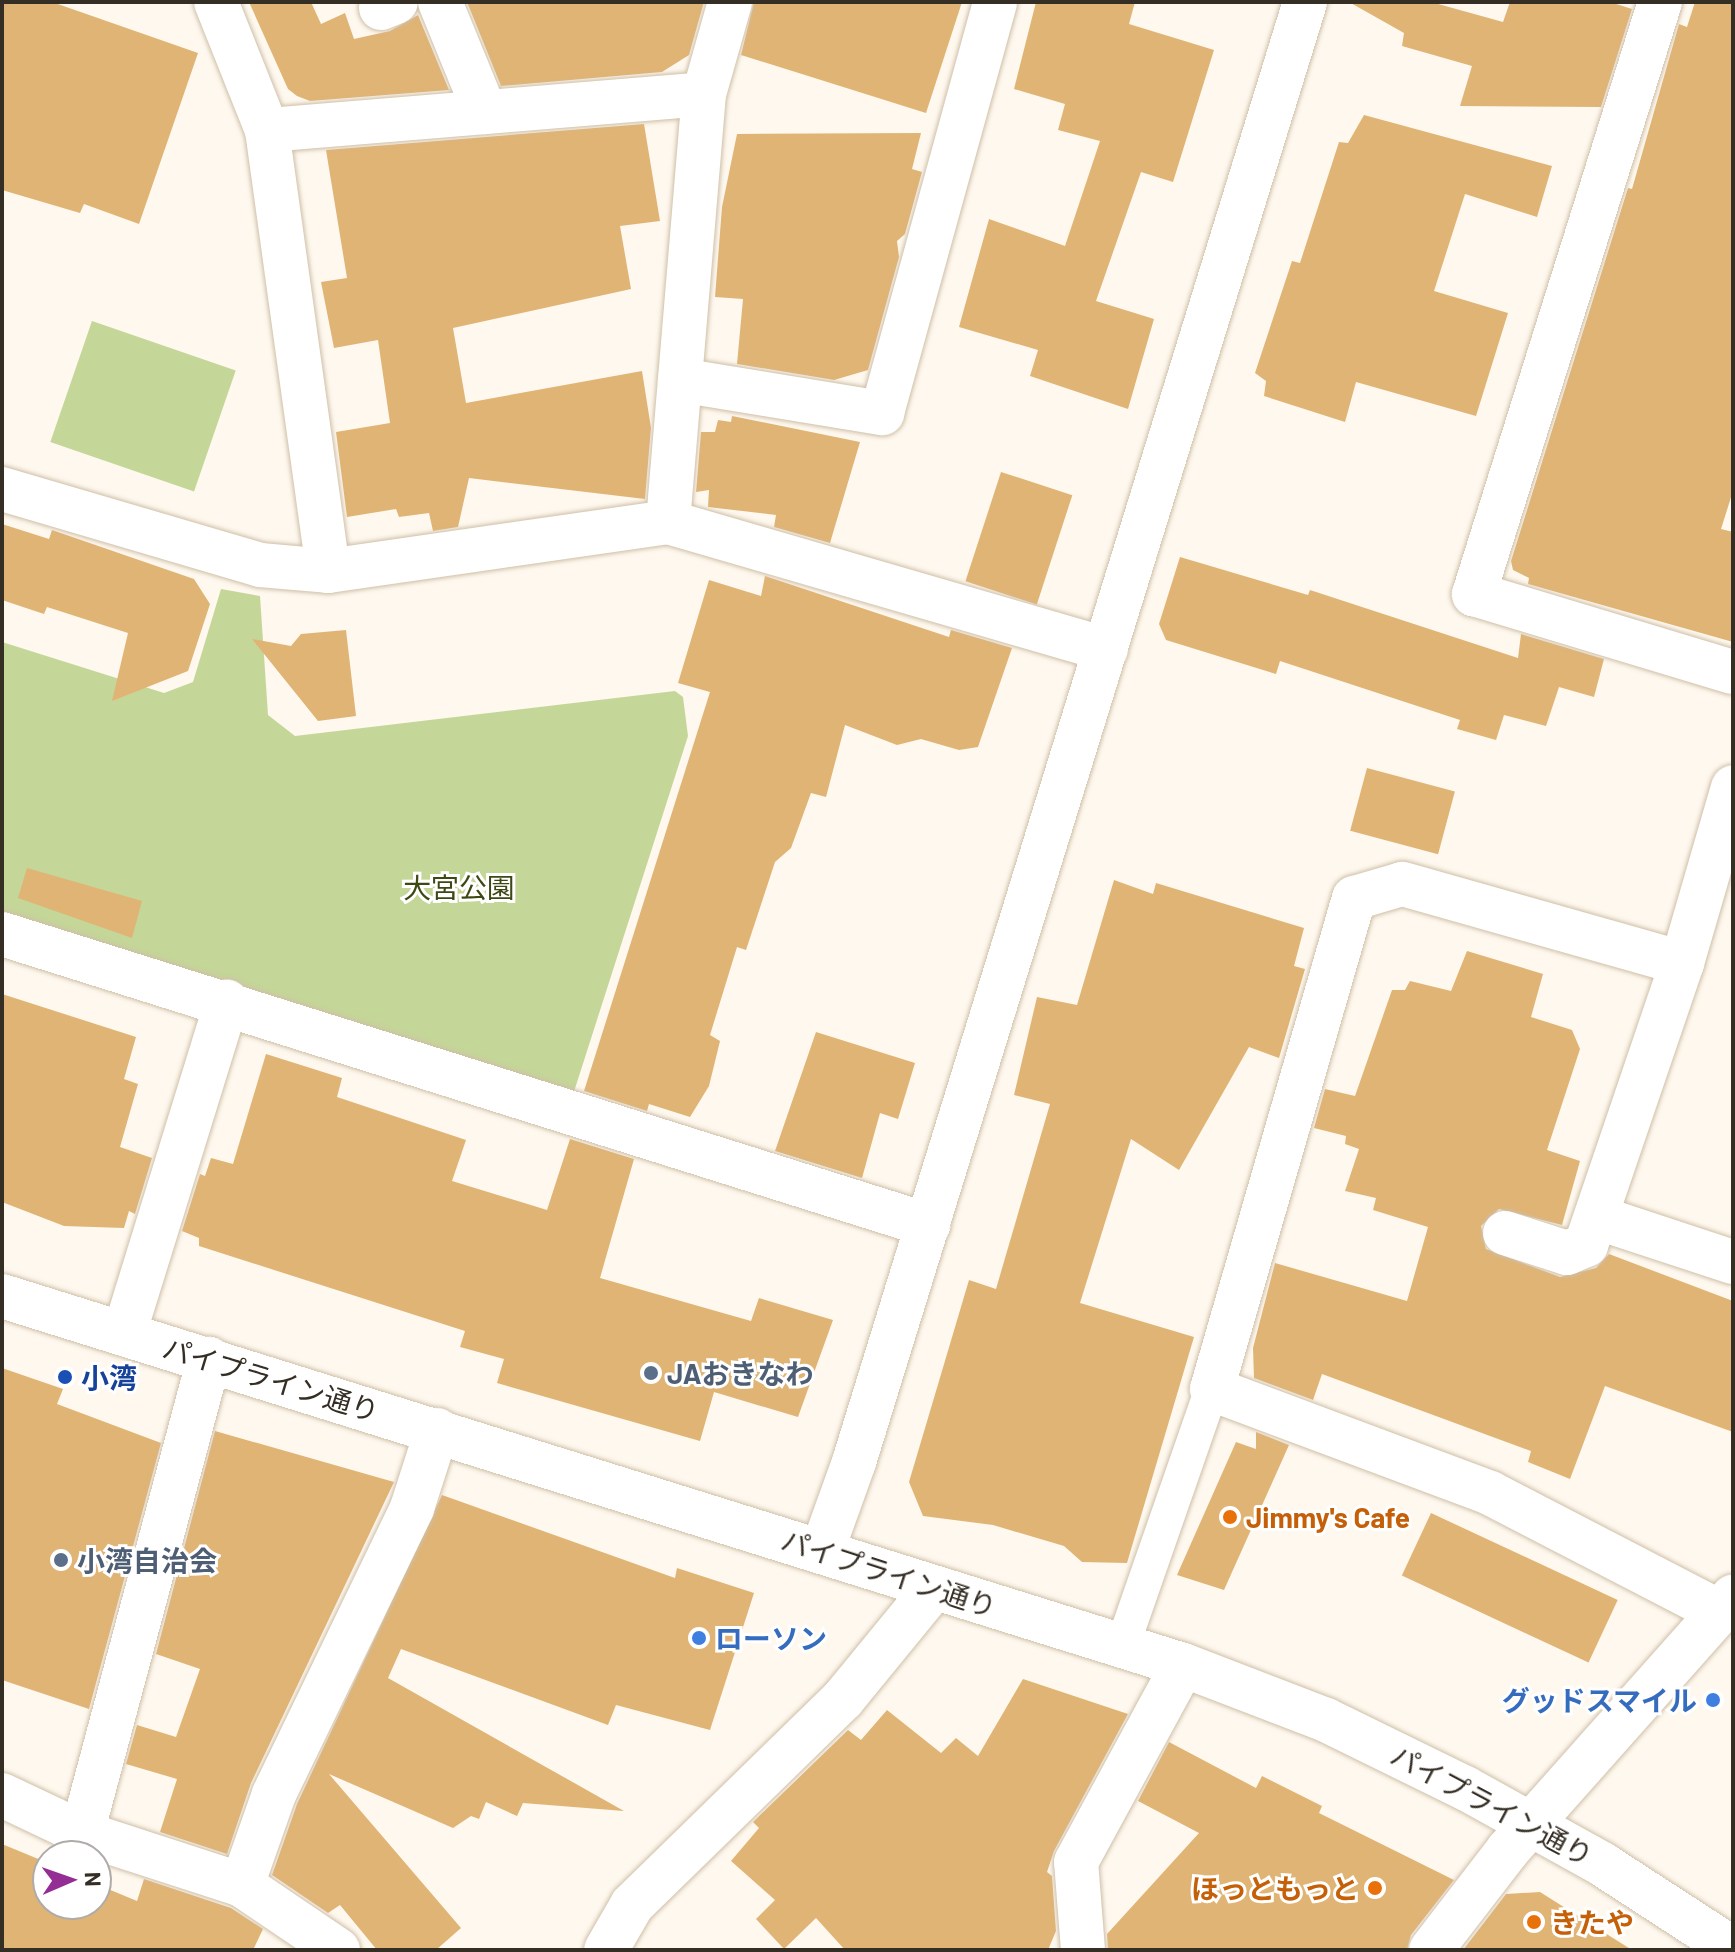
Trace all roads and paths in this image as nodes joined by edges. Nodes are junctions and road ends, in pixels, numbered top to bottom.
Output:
1 (216, 2) edge
2 (440, 2) edge
3 (730, 2) edge
4 (995, 2) edge
5 (1305, 2) edge
6 (1660, 2) edge
7 (704, 94) junction
8 (485, 112) junction
9 (267, 130) junction
10 (680, 380) junction
11 (2, 489) edge
12 (668, 522) junction
13 (328, 571) junction
14 (1106, 649) junction
15 (1733, 672) edge
16 (1733, 787) edge
17 (2, 934) edge
18 (1682, 963) junction
19 (227, 1002) junction
20 (1599, 1218) junction
21 (928, 1225) junction
22 (1505, 1233) dead end
23 (1733, 1262) edge
24 (2, 1296) edge
25 (124, 1334) junction
26 (209, 1359) junction
27 (1212, 1389) junction
28 (437, 1430) junction
29 (822, 1551) junction
30 (933, 1589) junction
31 (1726, 1604) edge
32 (1122, 1647) junction
33 (1183, 1665) junction
34 (2, 1795) edge
35 (1533, 1823) junction
36 (82, 1833) junction
37 (242, 1885) junction
38 (318, 1946) edge
39 (1733, 1949) edge
40 (606, 1950) edge
41 (1083, 1950) edge
42 (1431, 1950) edge

1 - 9 street
2 - 8 street
3 - 7 street
4 - 10 street
5 - 14 street
6 - 15 street
7 - 8 street
7 - 10 street
8 - 9 street
9 - 13 street
10 - 12 street
11 - 13 street
12 - 13 street
12 - 14 street
14 - 21 street
16 - 18 street
17 - 19 street
18 - 20 street
18 - 27 street
19 - 21 street
19 - 25 street
20 - 22 street
20 - 23 street
21 - 29 street
24 - 25 street, パイプライン通り
25 - 26 street, パイプライン通り
26 - 28 street, パイプライン通り
26 - 36 street
27 - 31 street
27 - 32 street
28 - 29 street, パイプライン通り
28 - 37 street
29 - 30 street, パイプライン通り
30 - 32 street, パイプライン通り
30 - 40 street
31 - 35 street
32 - 33 street, パイプライン通り
33 - 35 street, パイプライン通り
33 - 41 street
34 - 36 street
35 - 39 street, パイプライン通り
35 - 42 street
36 - 37 street
37 - 38 street

